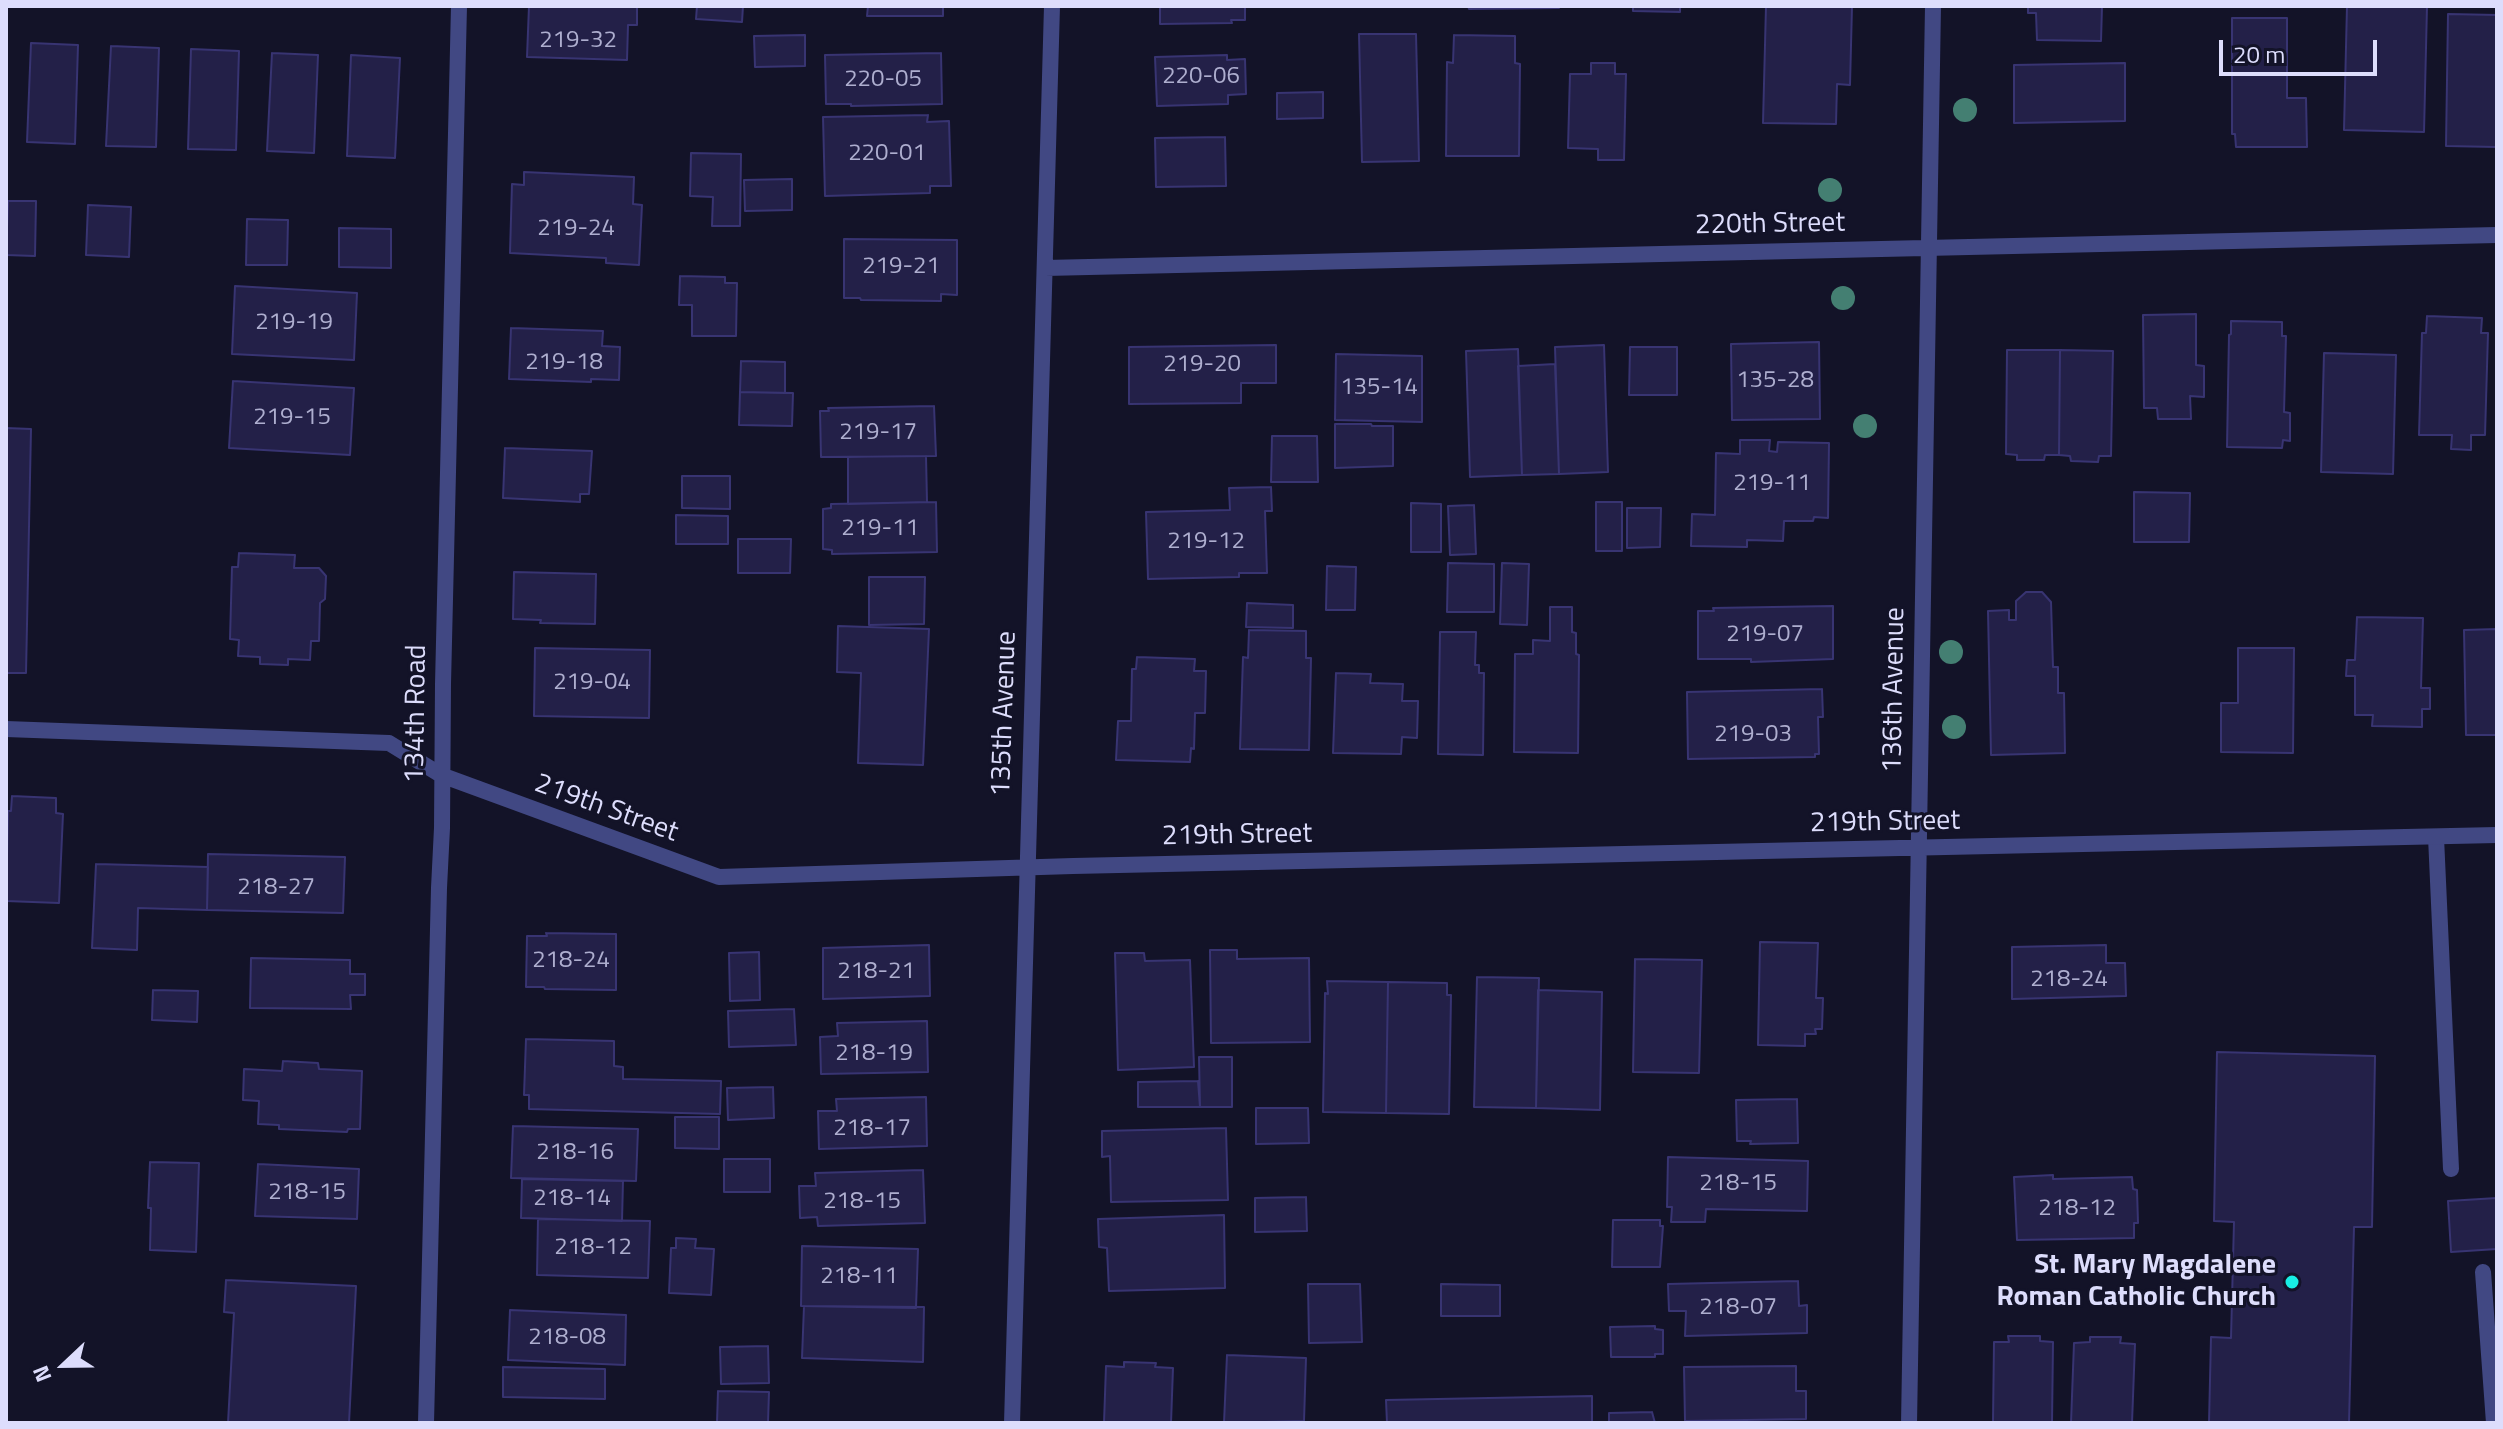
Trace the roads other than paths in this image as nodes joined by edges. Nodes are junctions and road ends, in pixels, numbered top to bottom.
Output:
1 (459, 6) edge
2 (1052, 6) edge
3 (1933, 6) edge
4 (2497, 235) edge
5 (1929, 246) junction
6 (1045, 268) junction
7 (6, 729) edge
8 (441, 775) junction
9 (2497, 835) edge
10 (2436, 837) junction
11 (1919, 848) junction
12 (1027, 867) junction
13 (2451, 1169) dead end
14 (2483, 1272) dead end
15 (426, 1423) edge
16 (1012, 1423) edge
17 (1909, 1423) edge
18 (2494, 1423) edge

1 - 8 street, 134th Road
2 - 6 street, 135th Avenue
3 - 5 street, 136th Avenue
4 - 5 street, 220th Street
5 - 6 street, 220th Street
5 - 11 street, 136th Avenue
6 - 12 street, 135th Avenue
7 - 8 street, 219th Street
8 - 12 street, 219th Street
8 - 15 street, 134th Road
9 - 10 street, 219th Street
10 - 11 street, 219th Street
10 - 13 street
11 - 12 street, 219th Street
11 - 17 street, 136th Avenue
12 - 16 street, 135th Avenue
14 - 18 street

